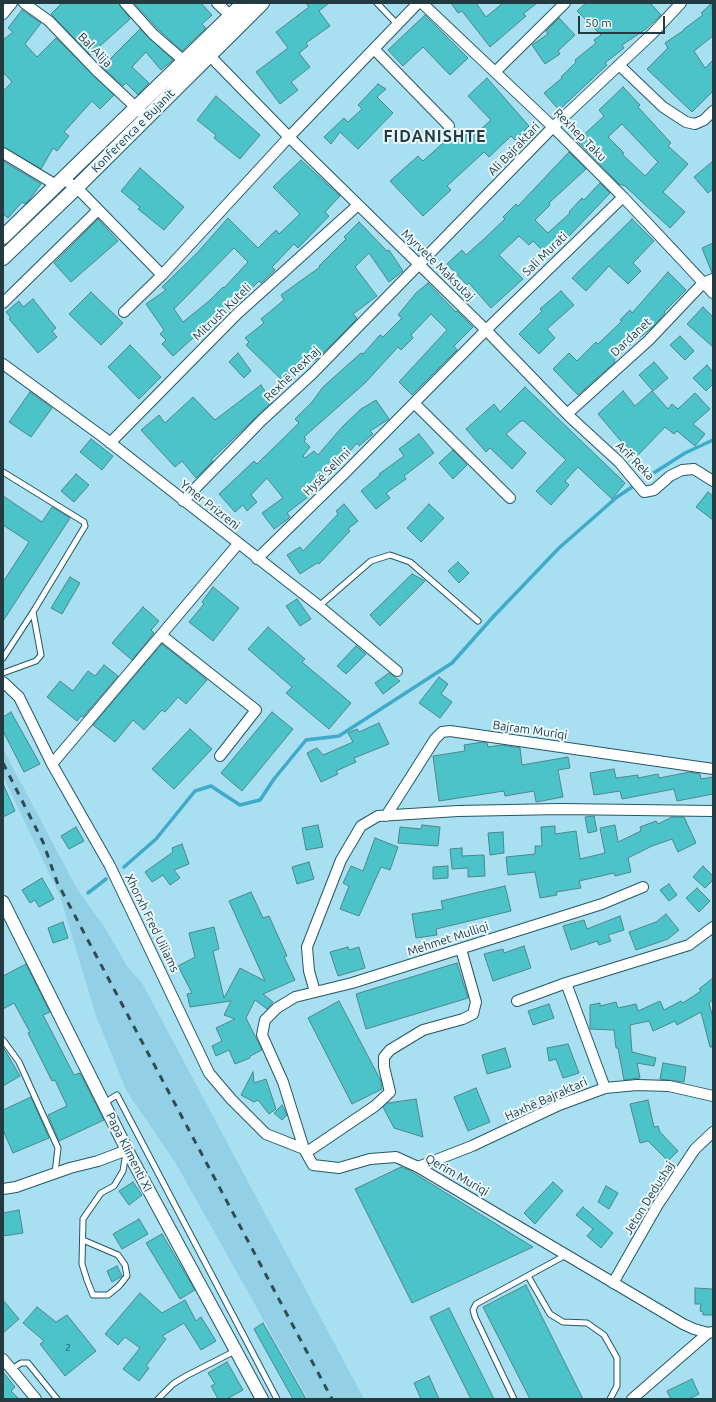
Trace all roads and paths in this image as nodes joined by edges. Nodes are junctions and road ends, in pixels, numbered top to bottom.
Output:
1 (12, 3) edge
2 (24, 3) edge
3 (125, 3) edge
4 (217, 3) edge
5 (244, 3) edge
6 (262, 3) edge
7 (377, 3) edge
8 (418, 3) edge
9 (422, 3) edge
10 (565, 3) edge
11 (681, 3) edge
12 (3, 14) edge
13 (231, 16) junction
14 (398, 24) junction
15 (374, 49) junction
16 (209, 55) junction
17 (184, 61) junction
18 (619, 65) junction
19 (495, 72) junction
20 (136, 108) junction
21 (713, 111) edge
22 (146, 118) junction
23 (449, 126) dead end
24 (553, 127) junction
25 (289, 137) junction
26 (3, 153) edge
27 (60, 181) junction
28 (79, 191) junction
29 (623, 197) junction
30 (358, 205) junction
31 (98, 210) junction
32 (3, 237) edge
33 (3, 258) edge
34 (419, 266) junction
35 (162, 275) junction
36 (713, 279) edge
37 (703, 283) junction
38 (713, 293) edge
39 (3, 303) edge
40 (124, 312) dead end
41 (486, 330) junction
42 (3, 364) edge
43 (414, 403) junction
44 (567, 414) junction
45 (110, 443) junction
46 (3, 472) edge
47 (713, 481) edge
48 (510, 498) dead end
49 (183, 501) junction
50 (238, 544) junction
51 (257, 559) junction
52 (319, 606) junction
53 (33, 612) junction
54 (478, 621) dead end
55 (161, 635) junction
56 (3, 658) edge
57 (397, 671) dead end
58 (3, 673) edge
59 (3, 682) edge
60 (220, 756) dead end
61 (52, 764) junction
62 (713, 769) edge
63 (713, 811) edge
64 (386, 816) junction
65 (643, 887) dead end
66 (3, 902) edge
67 (7, 921) edge
68 (713, 927) edge
69 (461, 949) junction
70 (566, 983) junction
71 (315, 992) junction
72 (517, 1001) dead end
73 (265, 1020) joint
74 (3, 1040) edge
75 (605, 1088) junction
76 (713, 1096) edge
77 (103, 1103) junction
78 (713, 1132) edge
79 (127, 1150) junction
80 (306, 1151) junction
81 (418, 1167) junction
82 (55, 1173) junction
83 (3, 1189) edge
84 (83, 1240) junction
85 (566, 1255) junction
86 (528, 1276) junction
87 (612, 1283) junction
88 (710, 1333) edge
89 (235, 1351) junction
90 (6, 1364) edge
91 (36, 1399) edge
92 (57, 1399) edge
93 (158, 1399) edge
94 (262, 1399) edge
95 (277, 1399) edge
96 (514, 1399) edge
97 (610, 1399) edge
98 (632, 1399) edge

1 - 12 street
2 - 20 street, Bal Alija
3 - 17 street
4 - 13 street
5 - 13 main road, Konferenca e Bujanit
6 - 16 main road, Konferenca e Bujanit
7 - 14 lane
8 - 14 street
9 - 19 street, Rexhep Taku
10 - 19 street
11 - 18 street, Ali Bajraktari
13 - 17 main road, Konferenca e Bujanit
14 - 15 street
15 - 23 street
15 - 25 street
16 - 22 main road, Konferenca e Bujanit
16 - 25 street, Myrvete Maksutaj
17 - 20 main road, Konferenca e Bujanit
18 - 21 street
18 - 24 street, Ali Bajraktari
19 - 24 street, Rexhep Taku
20 - 22 street, Bal Alija
20 - 27 main road, Konferenca e Bujanit
22 - 28 main road, Konferenca e Bujanit
24 - 29 street, Rexhep Taku
24 - 34 street, Ali Bajraktari
25 - 30 street, Myrvete Maksutaj
25 - 35 street
26 - 27 street
27 - 28 street
27 - 32 main road, Konferenca e Bujanit
28 - 31 street
28 - 33 main road, Konferenca e Bujanit
29 - 37 street, Rexhep Taku
29 - 41 street, Sali Murati
30 - 34 street, Myrvete Maksutaj
30 - 45 street, Mitrush Kuteli
31 - 35 street
31 - 39 street
34 - 41 street, Myrvete Maksutaj
34 - 49 street, Rexhë Rexhaj
35 - 40 street
36 - 37 street, Dardanet
37 - 38 street, Rexhep Taku
37 - 44 street, Dardanet
41 - 43 street, Hysë Selimi
41 - 44 street, Myrvete Maksutaj
42 - 45 street, Ymer Prizreni
43 - 48 street
43 - 51 street, Hysë Selimi
44 - 47 street, Arif Reka
45 - 49 street, Ymer Prizreni
46 - 53 lane
49 - 50 street, Ymer Prizreni
50 - 51 street, Ymer Prizreni
50 - 55 street
51 - 52 street, Ymer Prizreni
52 - 54 lane
52 - 57 street, Ymer Prizreni
53 - 56 lane
53 - 58 lane
55 - 60 street
55 - 61 street
59 - 61 street, Xhorxh Fred Uiliams
61 - 80 street, Xhorxh Fred Uiliams
62 - 64 street, Bajram Muriqi
63 - 64 street
64 - 71 street
65 - 69 street, Mehmet Mulliqi
66 - 67 street, Papa Klimenti XI
67 - 77 street, Papa Klimenti XI
68 - 70 street
69 - 71 street, Mehmet Mulliqi
69 - 80 street
70 - 72 street
70 - 75 street
71 - 73 street, Mehmet Mulliqi
73 - 80 street, Qerim Muriqi
74 - 82 lane
75 - 76 street, Haxhë Bajraktari
75 - 81 street, Haxhë Bajraktari
77 - 79 street, Papa Klimenti XI
77 - 95 lane
78 - 87 street, Jeton Dedushaj
79 - 82 street
79 - 84 lane
79 - 89 street, Papa Klimenti XI
80 - 81 street, Qerim Muriqi
81 - 85 street, Qerim Muriqi
82 - 83 street
84 - 84 lane
85 - 86 lane
85 - 87 street, Qerim Muriqi
86 - 96 lane
86 - 97 lane
87 - 88 street, Qerim Muriqi
88 - 98 street
89 - 93 lane
89 - 94 street, Papa Klimenti XI
90 - 91 street
90 - 92 lane

